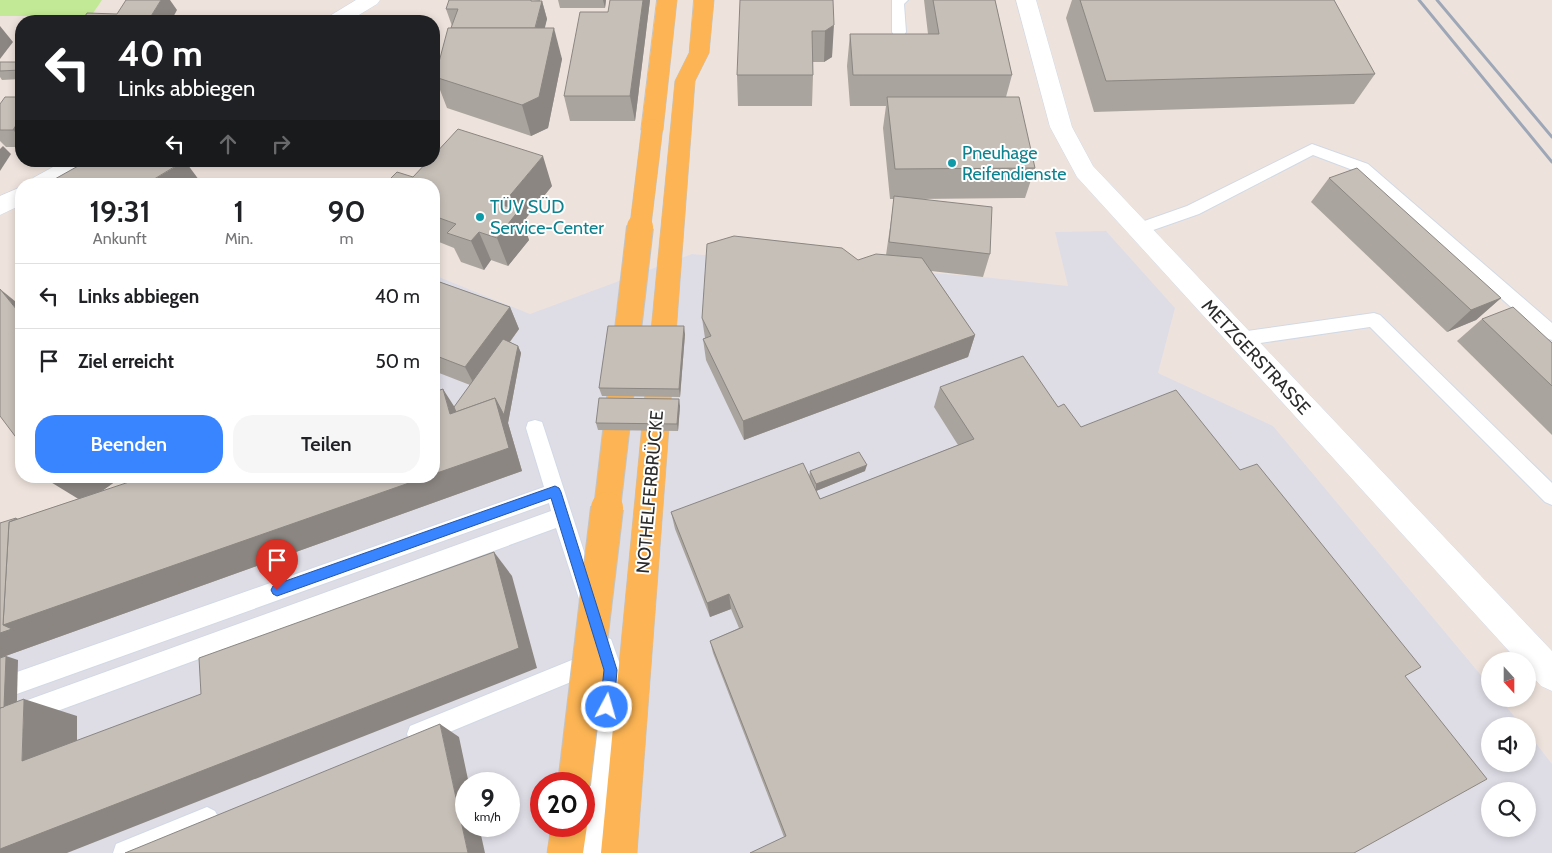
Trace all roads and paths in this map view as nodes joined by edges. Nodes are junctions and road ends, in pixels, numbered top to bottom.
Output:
1 (370, 0) edge
2 (667, 0) edge
3 (704, 0) edge
4 (901, 0) edge
5 (1026, 0) edge
6 (345, 15) edge
7 (899, 32) edge
8 (71, 167) edge
9 (52, 178) edge
10 (15, 198) edge
11 (0, 207) edge
12 (1139, 229) junction
13 (1552, 333) edge
14 (1240, 338) junction
15 (535, 428) dead end
16 (555, 492) junction
17 (1552, 496) edge
18 (563, 516) junction
19 (606, 657) junction
20 (1552, 675) edge
21 (0, 688) edge
22 (0, 721) edge
23 (400, 741) edge
24 (575, 772) edge
25 (232, 810) edge
26 (567, 837) edge
27 (125, 853) edge
28 (565, 853) edge
29 (592, 853) edge
30 (619, 853) edge

1 - 6 street
2 - 24 main road, bridge
3 - 30 main road, NOTHELFERBRÜCKE
4 - 7 lane
5 - 12 street, METZGERSTRASSE
8 - 9 street
10 - 11 street
12 - 13 lane
12 - 14 street, METZGERSTRASSE
14 - 17 lane
14 - 20 street, METZGERSTRASSE
15 - 16 lane
16 - 18 lane
16 - 21 lane
18 - 19 lane
18 - 22 lane
19 - 23 lane
19 - 29 lane
25 - 27 lane
26 - 28 main road

